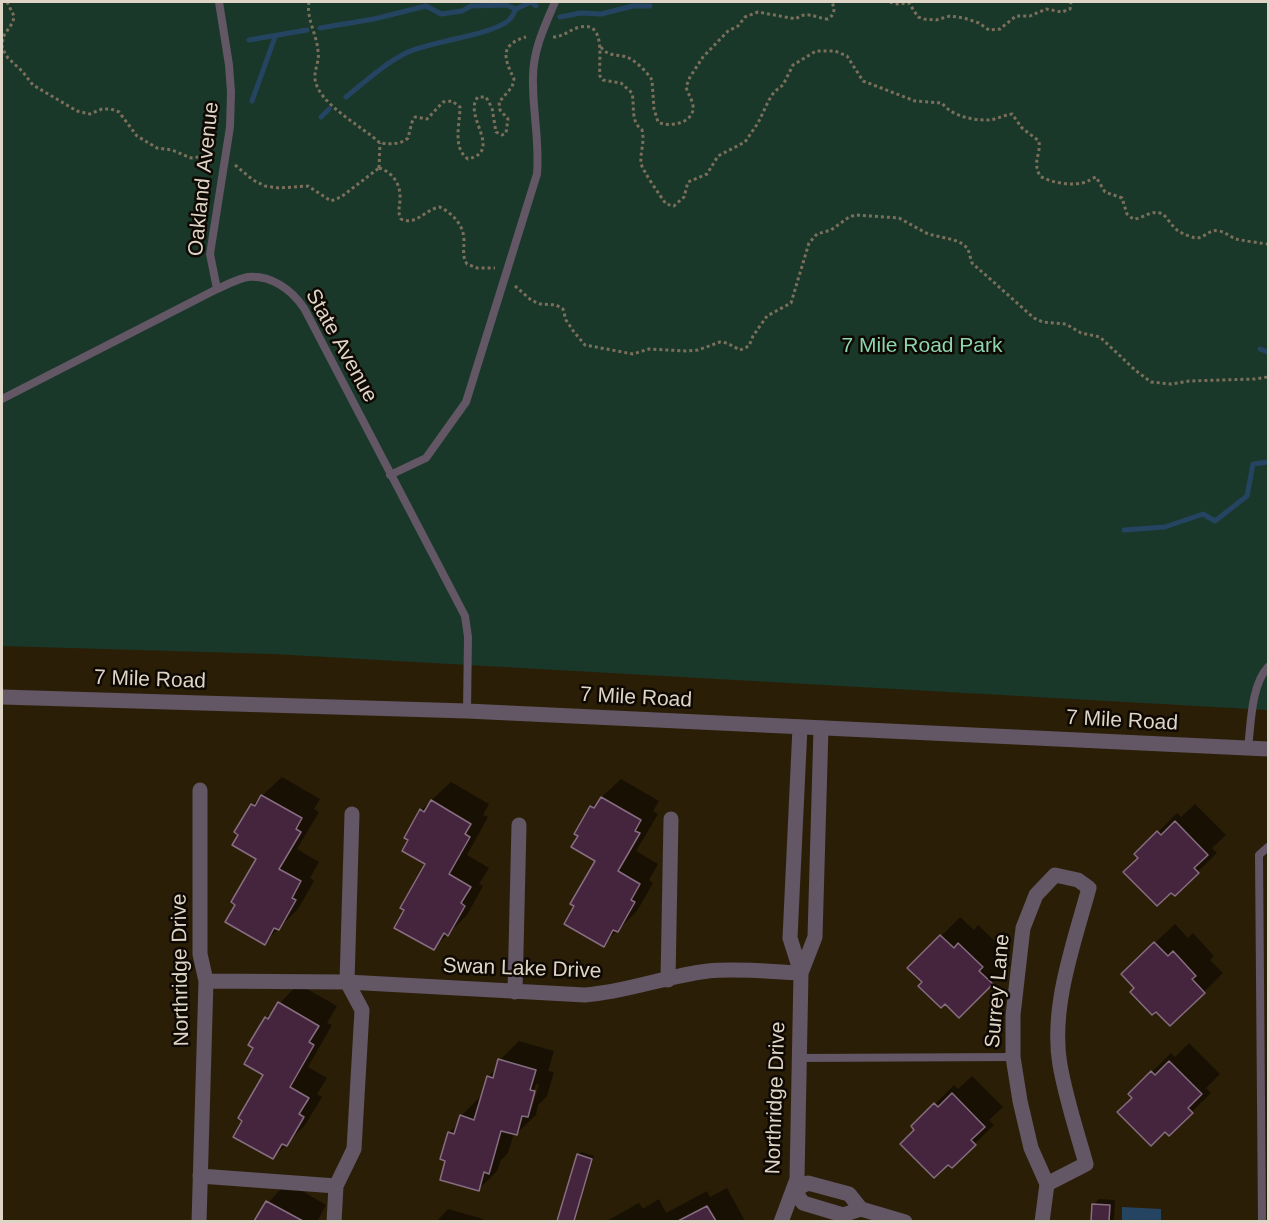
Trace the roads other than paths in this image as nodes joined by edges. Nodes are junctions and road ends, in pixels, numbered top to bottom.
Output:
1 (219, 2) edge
2 (555, 2) edge
3 (216, 289) junction
4 (2, 399) edge
5 (390, 475) junction
6 (1269, 667) edge
7 (2, 697) edge
8 (467, 711) junction
9 (800, 727) junction
10 (821, 728) junction
11 (1248, 748) junction
12 (1269, 749) edge
13 (200, 790) dead end
14 (352, 814) dead end
15 (671, 819) dead end
16 (519, 825) dead end
17 (1269, 847) edge
18 (801, 973) junction
19 (668, 980) junction
20 (206, 981) junction
21 (347, 982) junction
22 (514, 992) junction
23 (1013, 1057) junction
24 (799, 1058) junction
25 (200, 1176) junction
26 (1047, 1184) junction
27 (336, 1186) junction
28 (1265, 1186) edge
29 (794, 1190) junction
30 (861, 1209) junction
31 (199, 1221) edge
32 (334, 1221) edge
33 (782, 1221) edge
34 (905, 1221) edge
35 (1042, 1221) edge
36 (1262, 1221) edge

1 - 3 lane, Oakland Avenue
2 - 5 lane
3 - 4 lane, State Avenue
3 - 5 lane, State Avenue
5 - 8 lane, State Avenue
6 - 11 lane
7 - 8 street, 7 Mile Road
8 - 9 street, 7 Mile Road
9 - 10 street, 7 Mile Road
9 - 18 street, Northridge Drive
10 - 11 street, 7 Mile Road
10 - 18 street, Northridge Drive
11 - 12 street, 7 Mile Road
13 - 20 street, Northridge Drive
14 - 21 street
15 - 19 street
16 - 22 street
17 - 28 lane
18 - 19 street, Swan Lake Drive
18 - 24 street, Northridge Drive
19 - 22 street, Swan Lake Drive
20 - 21 street, Swan Lake Drive
20 - 25 street, Northridge Drive
21 - 22 street, Swan Lake Drive
21 - 27 street
23 - 24 lane
23 - 26 street, Surrey Lane
23 - 26 street, Surrey Lane
24 - 29 street, Northridge Drive
25 - 27 street
25 - 31 street, Northridge Drive
26 - 35 street
27 - 32 street
28 - 36 lane
29 - 30 street
29 - 30 street
29 - 33 street, Northridge Drive
30 - 34 street

